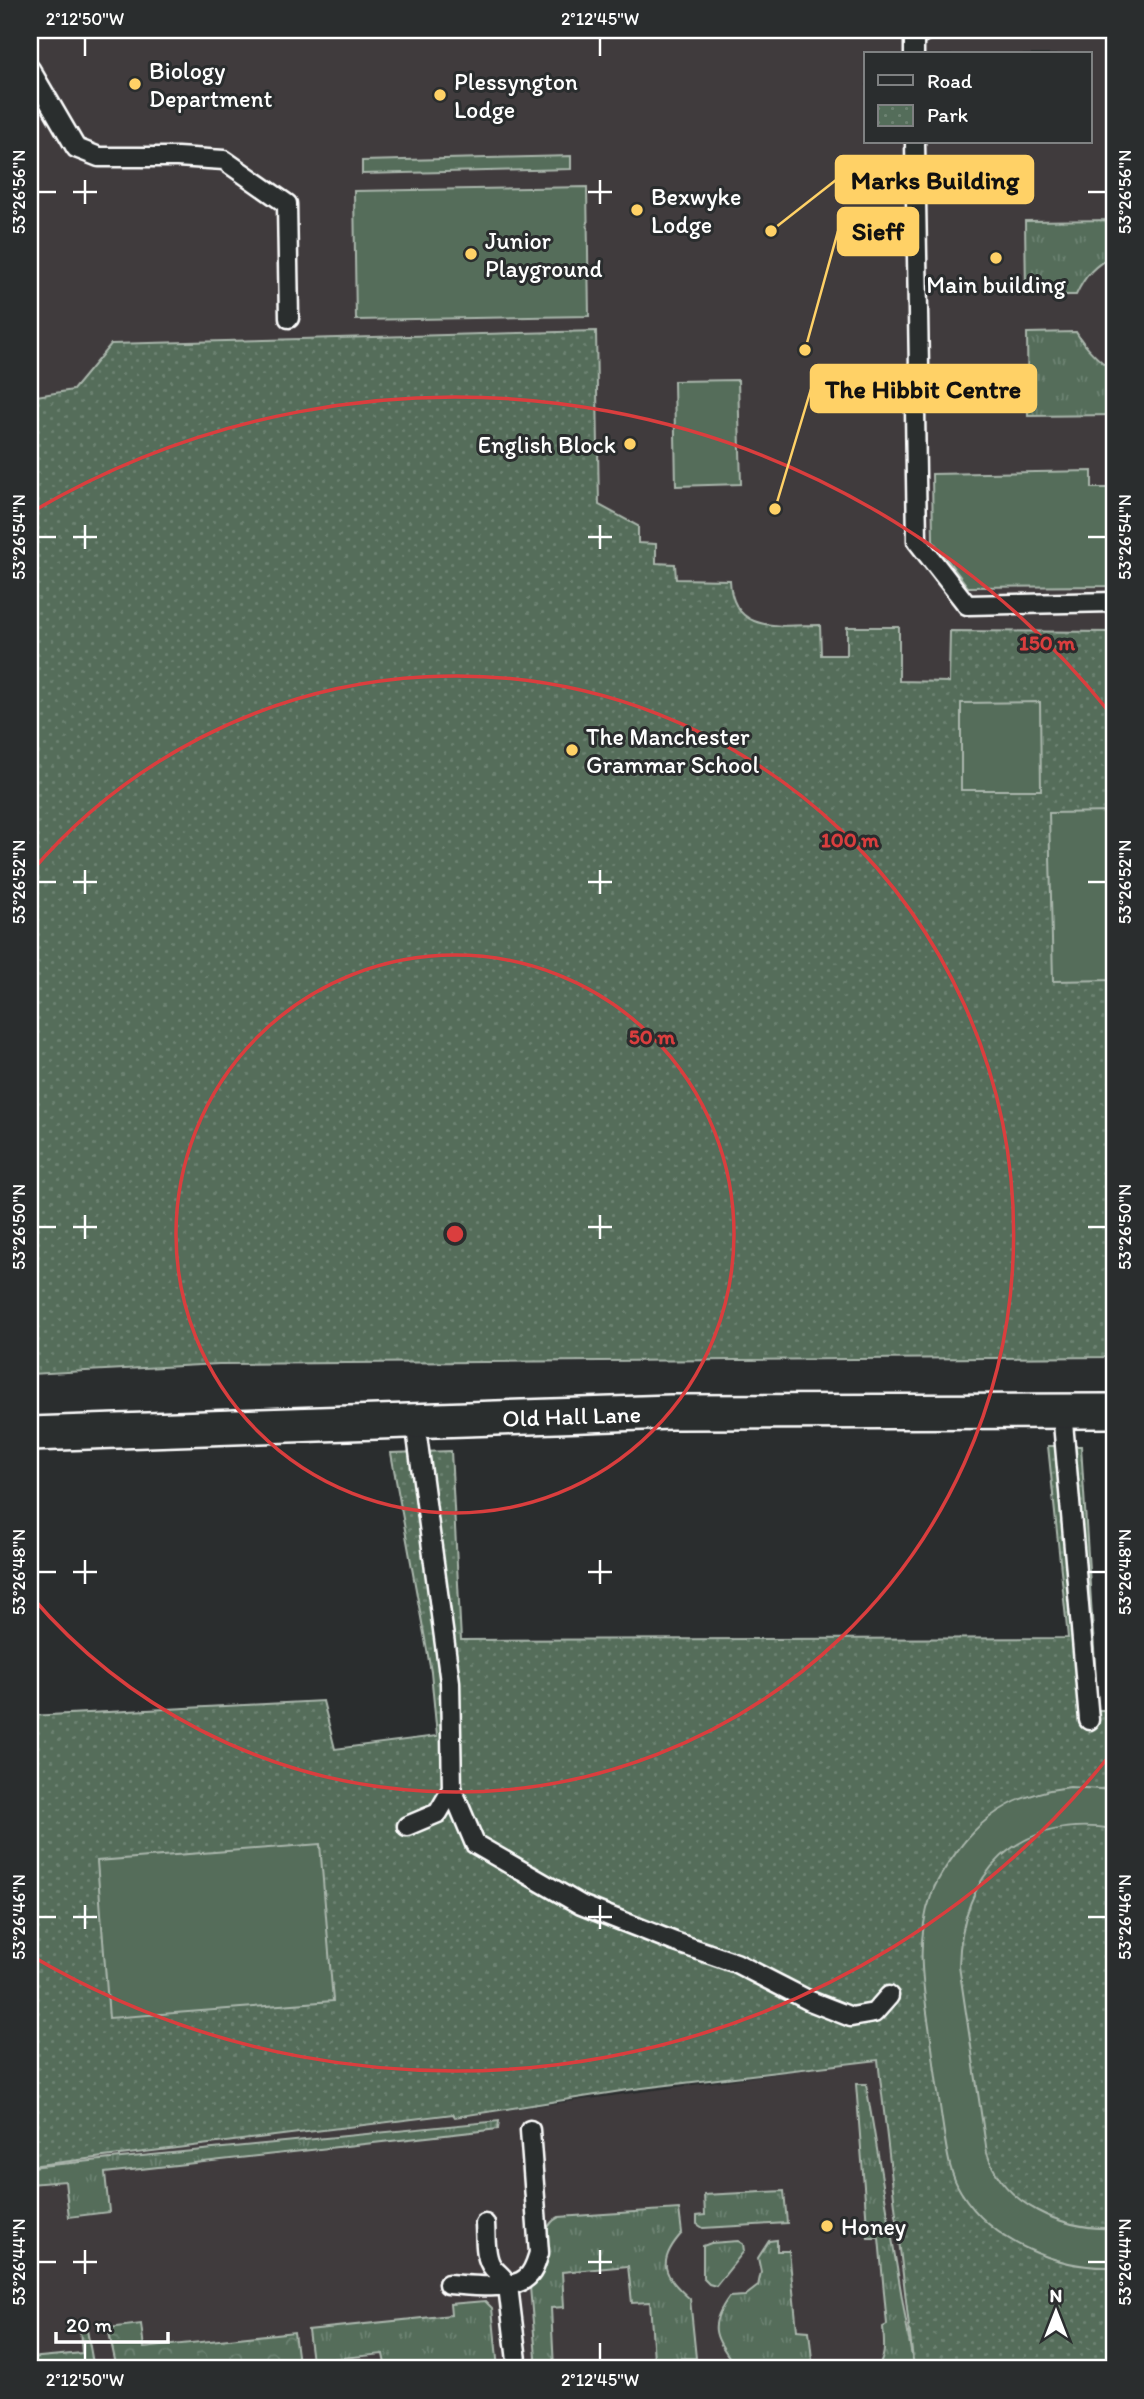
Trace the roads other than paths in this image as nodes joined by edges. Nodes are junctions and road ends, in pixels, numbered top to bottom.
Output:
1 (926, 30) edge
2 (915, 52) edge
3 (30, 69) edge
4 (915, 144) edge
5 (289, 318) dead end
6 (1114, 602) edge
7 (1062, 1411) junction
8 (1114, 1411) edge
9 (415, 1421) junction
10 (30, 1434) edge
11 (1089, 1720) dead end
12 (452, 1789) junction
13 (407, 1826) dead end
14 (889, 1996) dead end
15 (530, 2130) dead end
16 (485, 2224) dead end
17 (448, 2284) dead end
18 (508, 2286) junction
19 (518, 2369) edge

1 - 2 lane
3 - 5 lane
4 - 6 lane
7 - 8 street, Old Hall Lane
7 - 9 street, Old Hall Lane
7 - 11 lane
9 - 10 street, Old Hall Lane
9 - 12 lane
12 - 13 lane
12 - 14 lane
15 - 18 lane
16 - 18 lane
17 - 18 lane
18 - 19 lane

